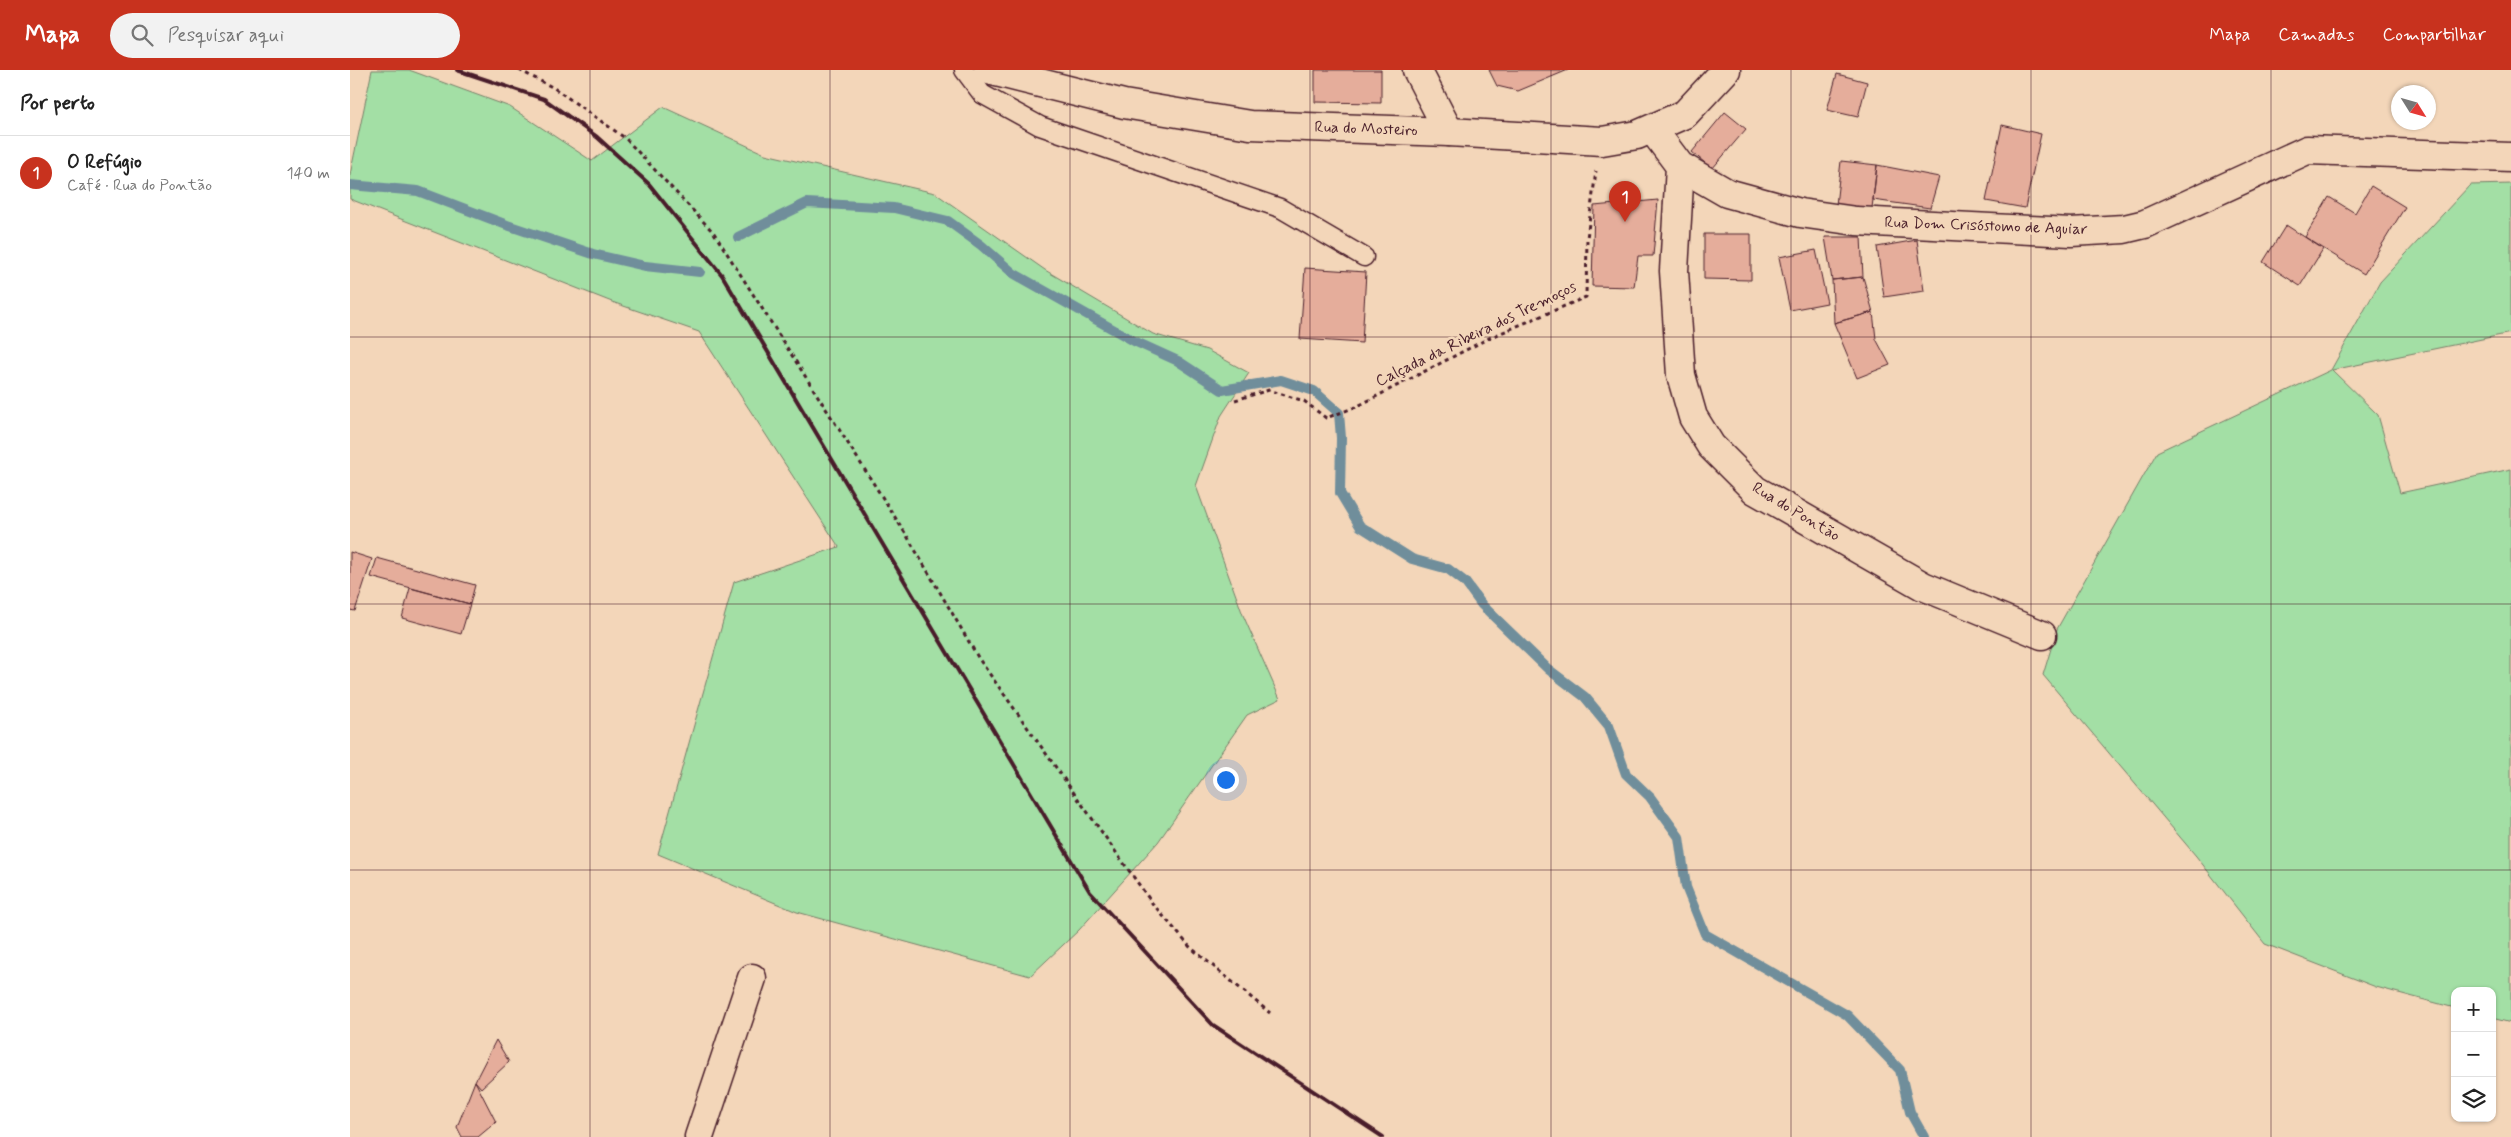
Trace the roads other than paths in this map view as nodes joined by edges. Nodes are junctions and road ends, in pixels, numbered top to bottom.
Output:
1 (964, 70) edge
2 (988, 70) edge
3 (1417, 70) edge
4 (1726, 70) edge
5 (1653, 130) junction
6 (1449, 132) junction
7 (2511, 157) edge
8 (1680, 166) junction
9 (1364, 257) dead end
10 (2042, 635) dead end
11 (752, 978) dead end
12 (699, 1137) edge

1 - 9 lane
2 - 6 street, Rua do Mosteiro
3 - 6 street
4 - 5 street, Rua do Mosteiro
5 - 6 street, Rua do Mosteiro
5 - 8 street, Rua Dom Crisóstomo de Aguiar
7 - 8 street, Rua Dom Crisóstomo de Aguiar
8 - 10 street, Rua do Pontão
11 - 12 street

